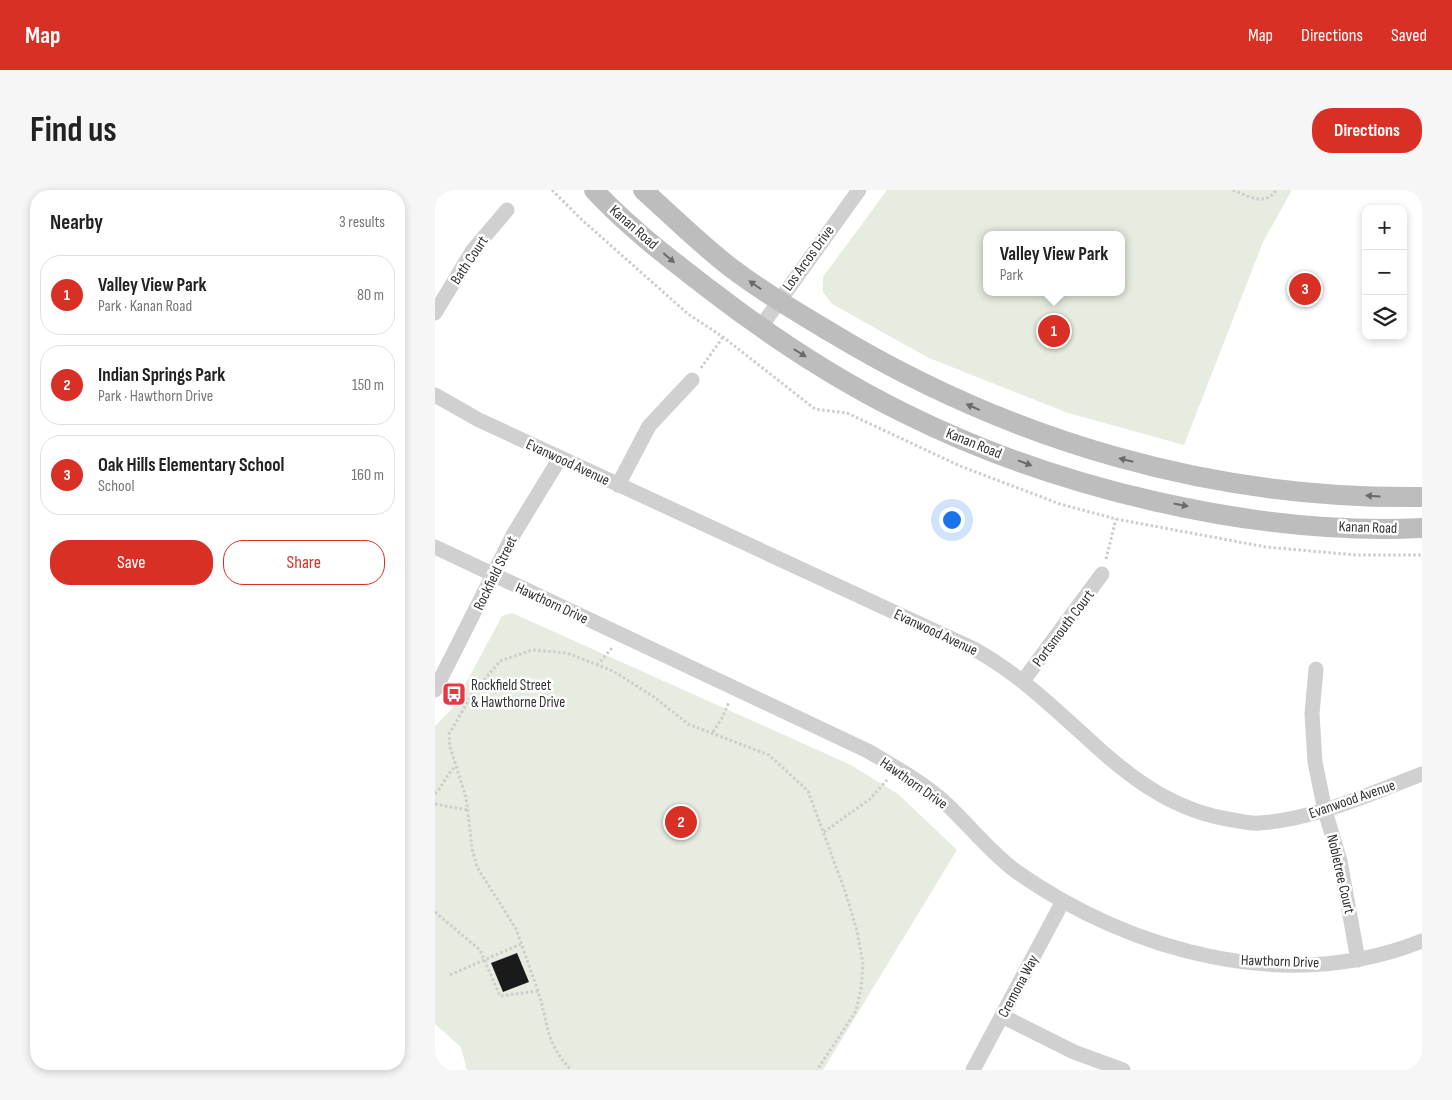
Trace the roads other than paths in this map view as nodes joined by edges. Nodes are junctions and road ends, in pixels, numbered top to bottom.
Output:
1 (594, 190) edge
2 (643, 190) edge
3 (859, 190) edge
4 (507, 210) dead end
5 (778, 301) junction
6 (435, 314) edge
7 (759, 328) junction
8 (692, 380) road end
9 (435, 395) edge
10 (560, 458) junction
11 (618, 485) junction
12 (1422, 497) edge
13 (1422, 528) edge
14 (435, 547) edge
15 (1102, 574) road end
16 (493, 576) junction
17 (1316, 669) dead end
18 (1023, 681) junction
19 (435, 690) edge
20 (1422, 774) edge
21 (1325, 811) junction
22 (1063, 901) junction
23 (1422, 941) edge
24 (1358, 960) junction
25 (1002, 1016) junction
26 (973, 1070) edge
27 (1123, 1070) edge

1 -> 7 main road, Kanan Road
5 -> 2 main road, Kanan Road
3 - 5 street, Los Arcos Drive
4 - 6 street, Bath Court
5 - 7 street, Los Arcos Drive
12 -> 5 main road, Kanan Road
7 -> 13 main road, Kanan Road
8 - 11 street
9 - 10 street, Evanwood Avenue
10 - 11 street, Evanwood Avenue
10 - 16 street, Rockfield Street
11 - 18 street, Evanwood Avenue
14 - 16 street, Hawthorn Drive
15 - 18 street, Portsmouth Court
16 - 19 street, Rockfield Street
16 - 22 street, Hawthorn Drive
17 - 21 street, Nobletree Court
18 - 21 street, Evanwood Avenue
20 - 21 street, Evanwood Avenue
21 - 24 street, Nobletree Court
22 - 24 street, Hawthorn Drive
22 - 25 street, Cremona Way
23 - 24 street, Hawthorn Drive
25 - 26 street, Cremona Way
25 - 27 street

